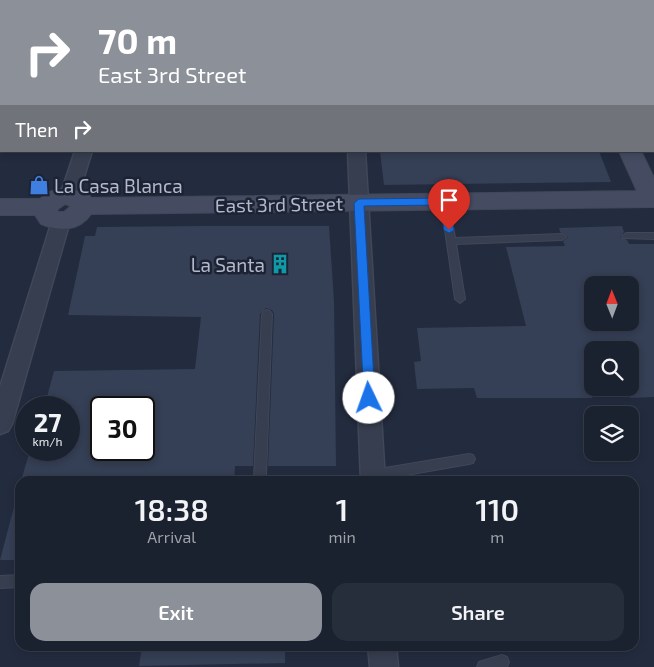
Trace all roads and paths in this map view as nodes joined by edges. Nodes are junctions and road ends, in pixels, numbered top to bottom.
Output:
1 (84, 152) edge
2 (356, 152) edge
3 (630, 152) edge
4 (653, 199) edge
5 (76, 201) junction
6 (445, 202) junction
7 (359, 203) junction
8 (0, 207) edge
9 (54, 214) junction
10 (626, 236) dead end
11 (654, 236) edge
12 (562, 237) dead end
13 (451, 241) junction
14 (460, 299) dead end
15 (268, 314) dead end
16 (0, 424) edge
17 (469, 459) dead end
18 (260, 476) edge
19 (369, 476) edge
20 (388, 476) edge
21 (15, 581) edge
22 (0, 582) edge
23 (382, 651) edge
24 (502, 662) dead end
25 (384, 667) edge
26 (484, 667) edge

1 - 5 street
2 - 7 street
3 - 4 street
4 - 6 street, East 3rd Street
5 - 7 street, East 3rd Street
5 - 9 street
6 - 7 street, East 3rd Street
6 - 13 lane
7 - 19 street
8 - 9 street
9 - 16 street
10 - 11 lane
12 - 13 lane
13 - 14 lane
15 - 18 lane
17 - 20 lane
21 - 22 lane
23 - 25 street
24 - 26 lane

